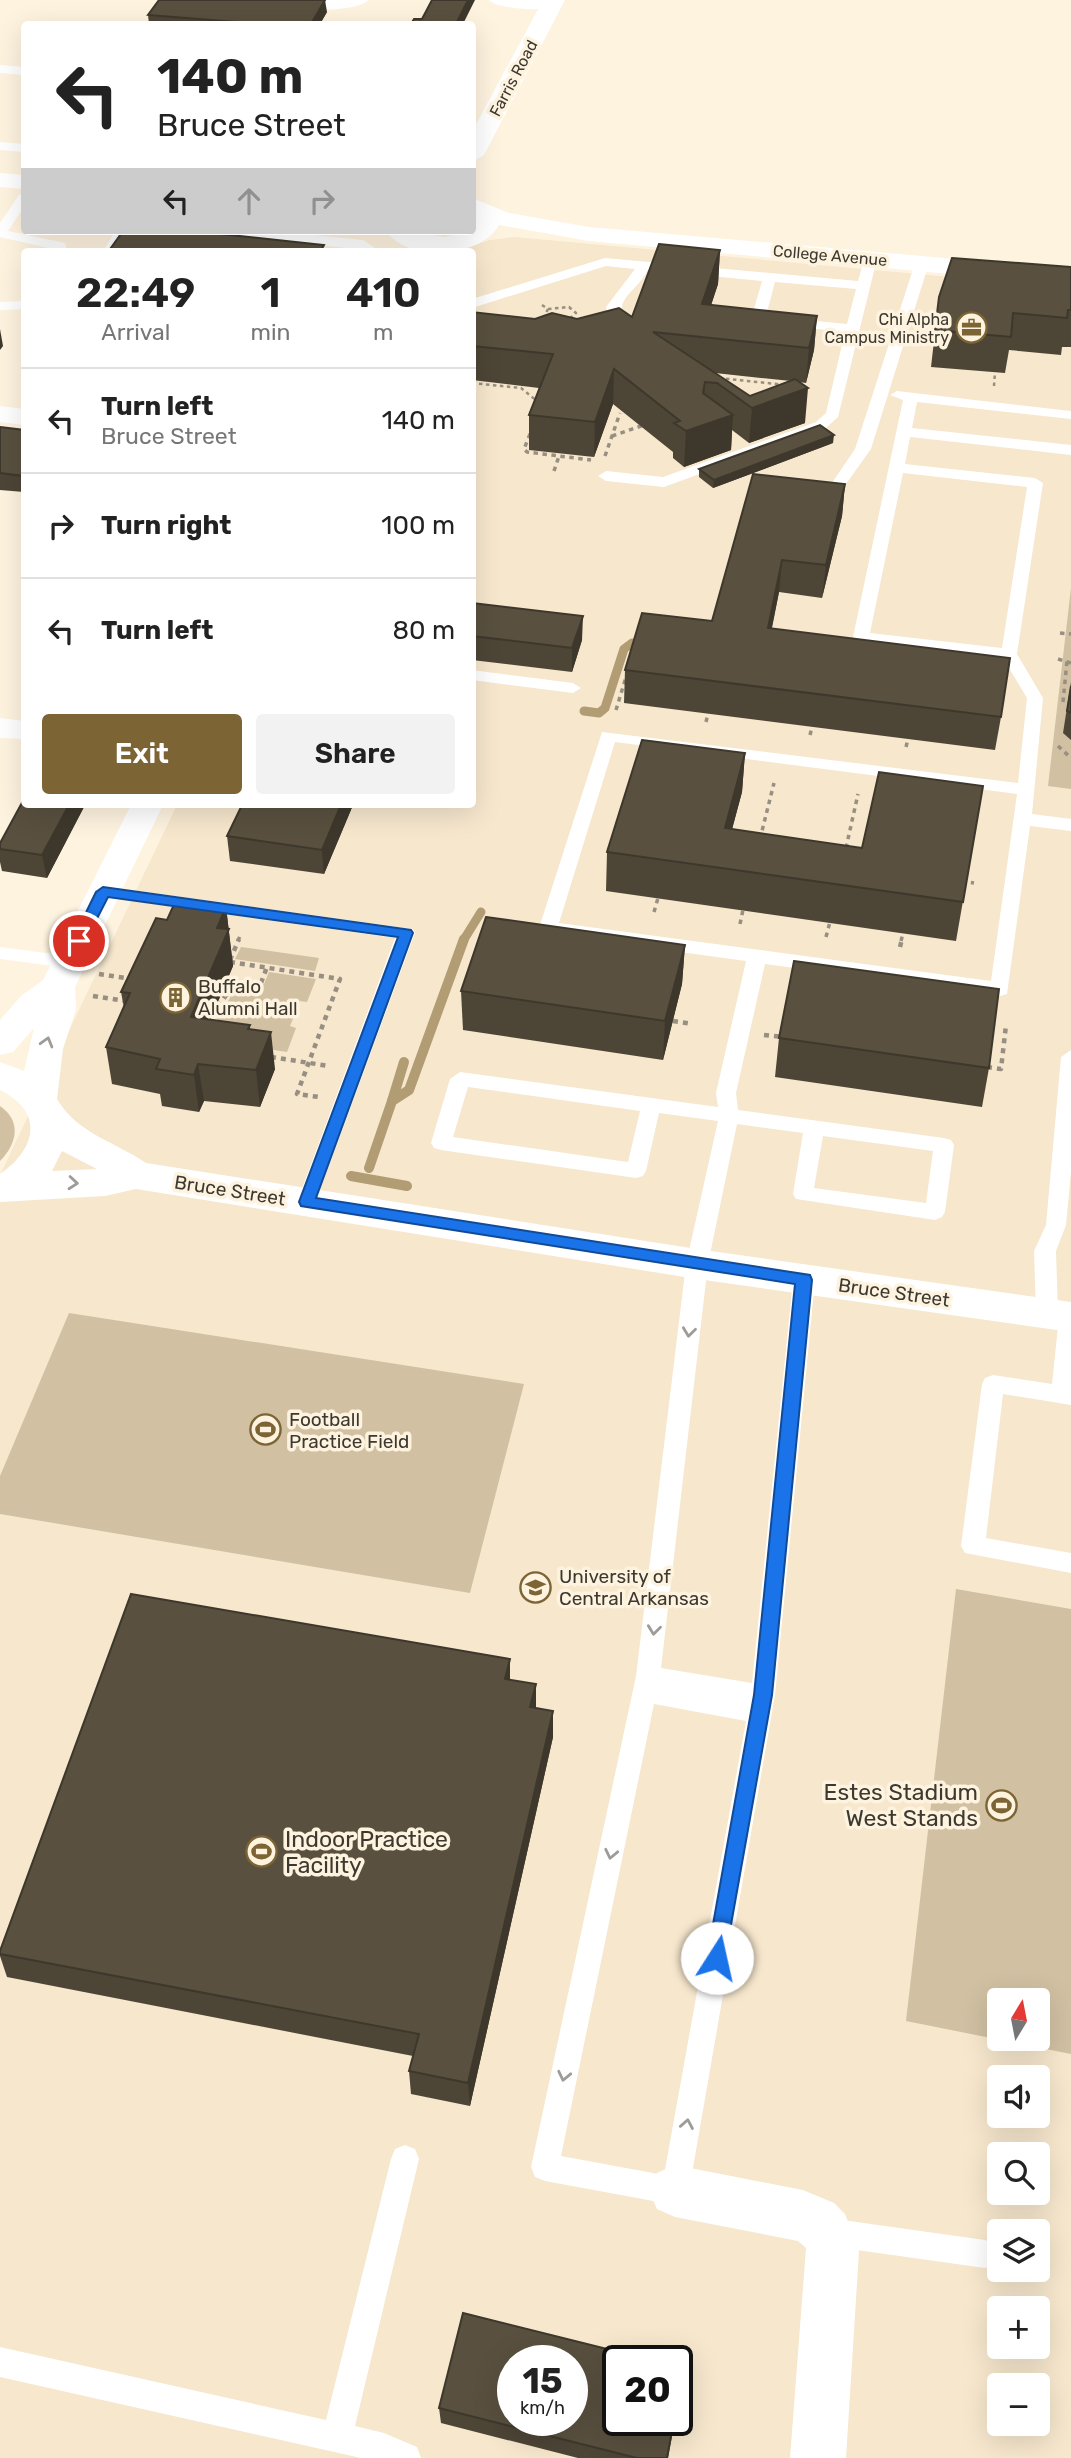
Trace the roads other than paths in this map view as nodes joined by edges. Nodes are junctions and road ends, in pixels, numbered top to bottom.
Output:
1 (267, 0) edge
2 (357, 0) edge
3 (500, 0) edge
4 (553, 2) edge
5 (0, 69) edge
6 (21, 71) edge
7 (0, 146) edge
8 (476, 147) edge
9 (21, 148) edge
10 (0, 180) edge
11 (21, 182) edge
12 (21, 202) edge
13 (476, 206) edge
14 (476, 233) edge
15 (589, 234) junction
16 (273, 235) edge
17 (404, 240) edge
18 (665, 241) junction
19 (457, 244) edge
20 (60, 248) edge
21 (368, 248) edge
22 (870, 259) junction
23 (922, 263) junction
24 (650, 265) junction
25 (770, 277) junction
26 (1071, 277) edge
27 (863, 286) junction
28 (476, 303) edge
29 (21, 304) edge
30 (0, 306) edge
31 (853, 329) junction
32 (598, 342) edge
33 (881, 392) junction
34 (911, 397) junction
35 (0, 414) edge
36 (1071, 415) edge
37 (21, 417) edge
38 (904, 432) junction
39 (1071, 450) edge
40 (605, 464) road end
41 (897, 468) junction
42 (806, 492) edge
43 (1009, 654) junction
44 (476, 676) edge
45 (573, 688) dead end
46 (0, 727) edge
47 (21, 730) edge
48 (1026, 790) junction
49 (145, 808) edge
50 (1023, 819) junction
51 (1071, 825) edge
52 (103, 892) junction
53 (1, 955) edge
54 (757, 956) junction
55 (77, 979) junction
56 (0, 1042) edge
57 (1071, 1057) edge
58 (0, 1075) edge
59 (651, 1105) junction
60 (44, 1110) junction
61 (729, 1116) junction
62 (814, 1128) junction
63 (136, 1175) junction
64 (5, 1190) edge
65 (307, 1202) junction
66 (1063, 1226) edge
67 (697, 1264) junction
68 (804, 1280) junction
69 (1063, 1316) edge
70 (1066, 1395) edge
71 (1071, 1563) edge
72 (647, 1684) junction
73 (762, 1704) junction
74 (405, 2160) dead end
75 (675, 2191) junction
76 (828, 2232) junction
77 (985, 2254) dead end
78 (0, 2362) edge
79 (337, 2438) junction
80 (406, 2458) edge
81 (818, 2458) edge

1 - 2 street
3 - 4 street
4 - 8 street, Farris Road
5 - 6 lane
7 - 9 lane
10 - 11 street
12 - 20 lane
13 - 14 street
13 - 15 street, College Avenue
15 - 18 street, College Avenue
15 - 19 street, College Avenue
16 - 21 lane
17 - 19 street, College Avenue
18 - 22 street, College Avenue
18 - 24 lane
22 - 23 street, College Avenue
22 - 27 lane
23 - 26 street, College Avenue
23 - 33 lane
24 - 25 lane
24 - 28 lane
24 - 32 lane
25 - 27 lane
25 - 31 lane
27 - 31 lane
29 - 30 lane
31 - 40 lane
33 - 34 lane
33 - 42 lane
34 - 36 lane
34 - 38 lane
35 - 37 street
38 - 39 lane
38 - 41 lane
41 - 43 lane
41 - 43 lane
43 - 48 lane
44 - 45 lane
46 - 47 street
48 - 50 lane
48 - 54 lane
49 - 52 street
50 - 51 lane
50 - 54 lane
52 - 55 street
52 - 65 lane
53 - 55 lane
54 - 61 lane
55 - 56 street
60 -> 55 street
57 - 66 lane
58 - 60 street, Bruce Street
59 - 59 lane
59 - 61 lane
60 - 63 street, Bruce Street
60 - 64 street
61 - 62 lane
61 - 67 lane
62 - 62 lane
64 -> 63 street, Bruce Street
63 - 65 street, Bruce Street
65 - 67 street, Bruce Street
66 - 69 lane
67 - 68 street, Bruce Street
67 -> 72 lane
68 - 69 street, Bruce Street
68 - 73 lane
69 - 70 lane
70 - 71 lane
72 - 73 lane
72 -> 75 lane
75 -> 73 lane
74 - 79 lane
75 - 76 street
76 - 77 lane
76 - 81 street
78 - 79 lane
79 - 80 lane

